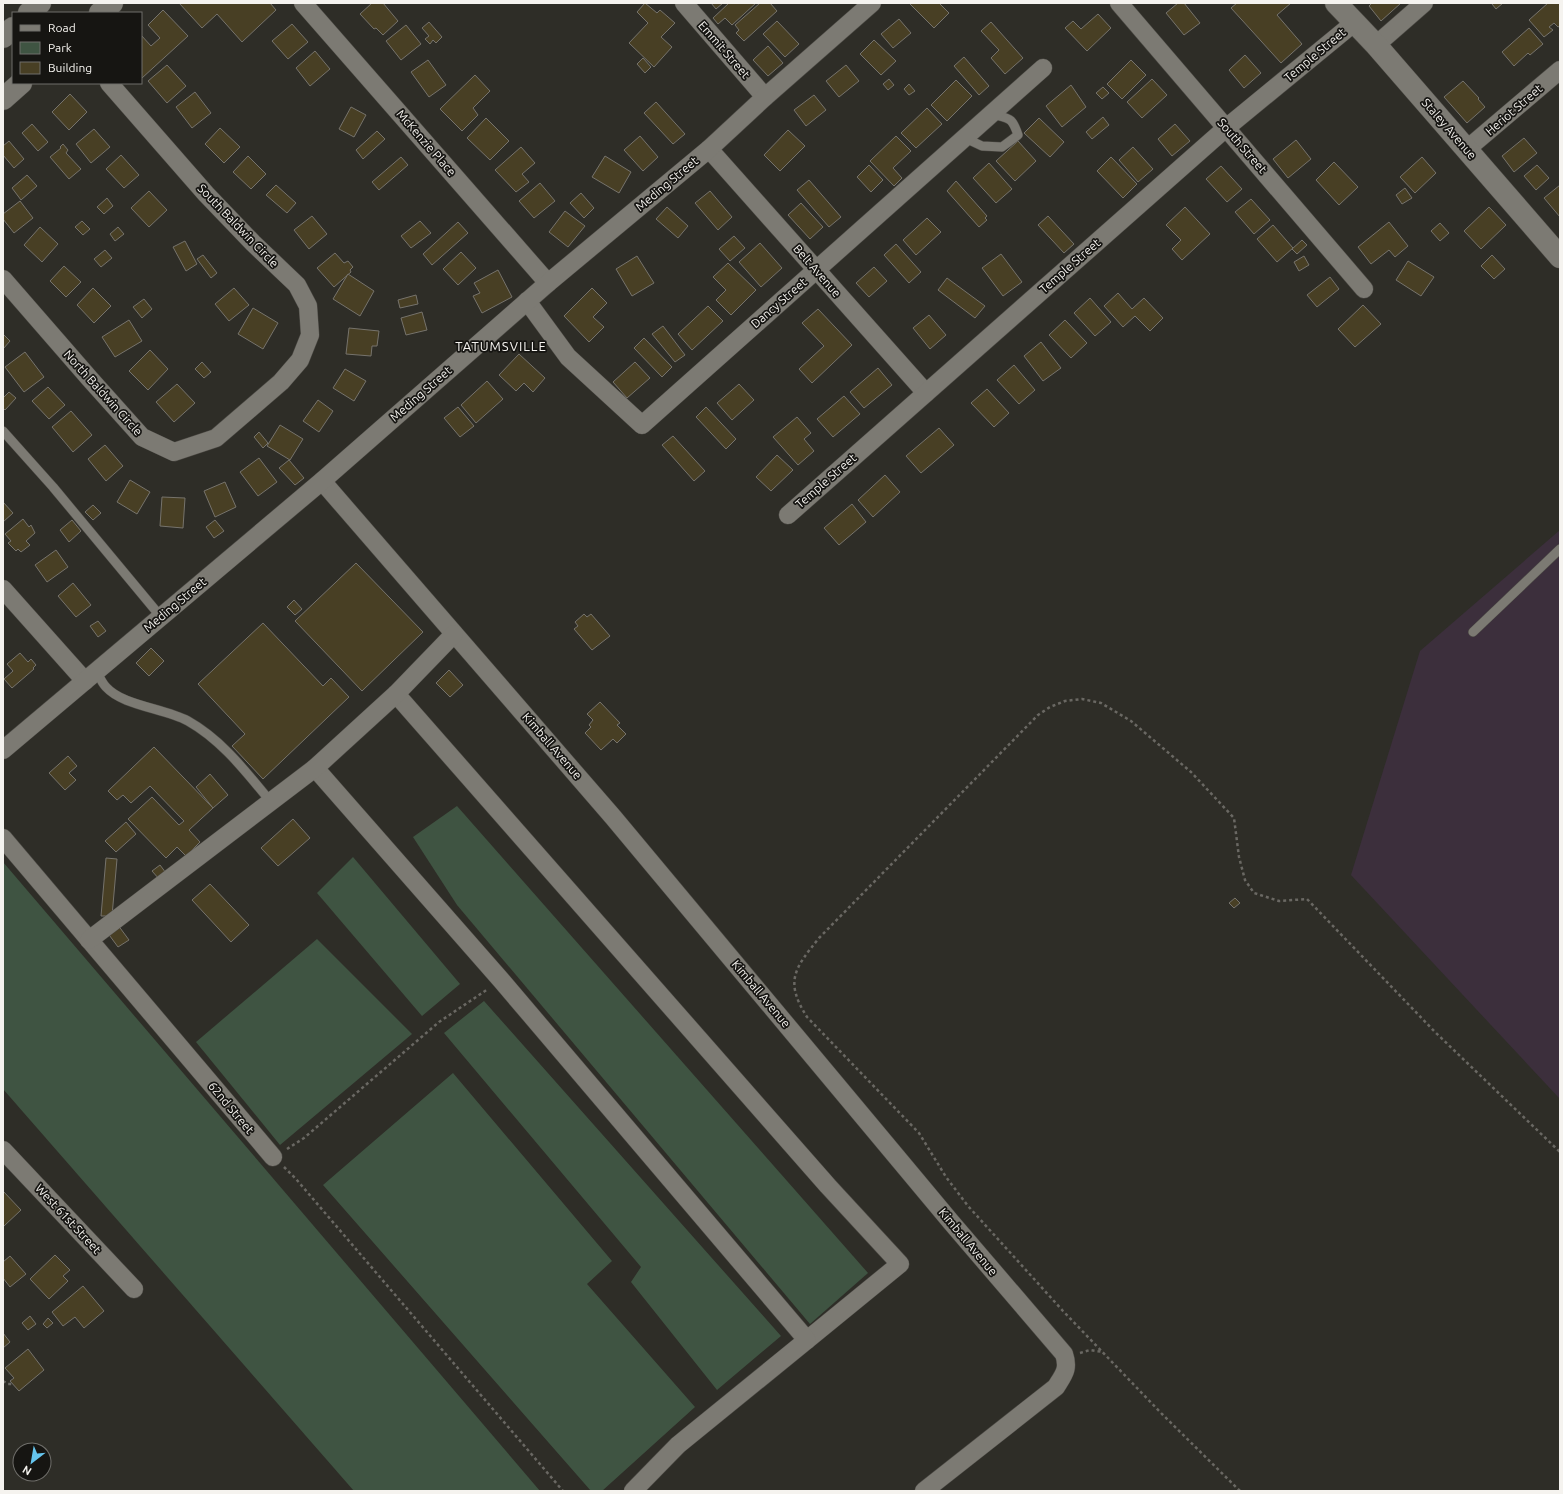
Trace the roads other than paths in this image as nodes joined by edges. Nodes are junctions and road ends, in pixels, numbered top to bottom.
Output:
1 (40, 3) edge
2 (112, 3) edge
3 (303, 3) edge
4 (684, 3) edge
5 (872, 3) edge
6 (1119, 3) edge
7 (1336, 3) edge
8 (1424, 3) edge
9 (30, 12) edge
10 (101, 12) edge
11 (1355, 22) junction
12 (12, 29) edge
13 (3, 37) edge
14 (1376, 45) junction
15 (1043, 68) dead end
16 (1560, 70) edge
17 (20, 84) edge
18 (110, 84) edge
19 (765, 96) junction
20 (3, 100) edge
21 (992, 114) junction
22 (1226, 128) junction
23 (965, 138) junction
24 (709, 148) junction
25 (1467, 150) junction
26 (1560, 257) edge
27 (816, 271) junction
28 (3, 280) edge
29 (548, 283) junction
30 (1364, 289) dead end
31 (527, 301) junction
32 (281, 382) joint
33 (926, 393) junction
34 (3, 431) edge
35 (322, 481) junction
36 (788, 515) dead end
37 (1560, 549) edge
38 (3, 589) edge
39 (162, 617) junction
40 (1473, 632) dead end
41 (454, 634) junction
42 (91, 676) junction
43 (396, 694) junction
44 (3, 750) edge
45 (315, 768) junction
46 (271, 802) junction
47 (3, 838) edge
48 (89, 940) junction
49 (3, 1150) edge
50 (273, 1157) road end
51 (134, 1289) dead end
52 (807, 1340) junction
53 (633, 1491) edge
54 (924, 1491) edge

1 - 9 street
2 - 10 street
3 - 29 street, McKenzie Place
4 - 19 street, Emmit Street
5 - 19 street, Meding Street
6 - 22 street, South Street
7 - 11 street, Staley Avenue
8 - 14 street
11 - 14 street, Staley Avenue
11 - 22 street, Temple Street
12 - 13 street
14 - 25 street, Staley Avenue
15 - 21 street, Dancy Street
16 - 25 street, Heriot Street
17 - 20 street
18 - 32 street, South Baldwin Circle
19 - 24 street, Meding Street
21 - 23 street, Dancy Street
21 - 23 lane
22 - 30 street, South Street
22 - 33 street, Temple Street
23 - 27 street, Dancy Street
24 - 27 street, Belt Avenue
24 - 29 street, Meding Street
25 - 26 street, Staley Avenue
27 - 31 street, Dancy Street
27 - 33 street, Belt Avenue
28 - 32 street, North Baldwin Circle
29 - 31 street, Meding Street
31 - 35 street, Meding Street
33 - 36 street, Temple Street
34 - 39 lane
35 - 39 street, Meding Street
35 - 41 street, Kimball Avenue
37 - 40 lane
38 - 42 street
39 - 42 street, Meding Street
41 - 43 street
41 - 54 street, Kimball Avenue
42 - 44 street, Meding Street
42 - 46 lane
43 - 45 street
43 - 52 street
45 - 46 street
45 - 52 street
46 - 48 street
47 - 48 street, 62nd Street
48 - 50 street, 62nd Street
49 - 51 street, West 61st Street
52 - 53 street

